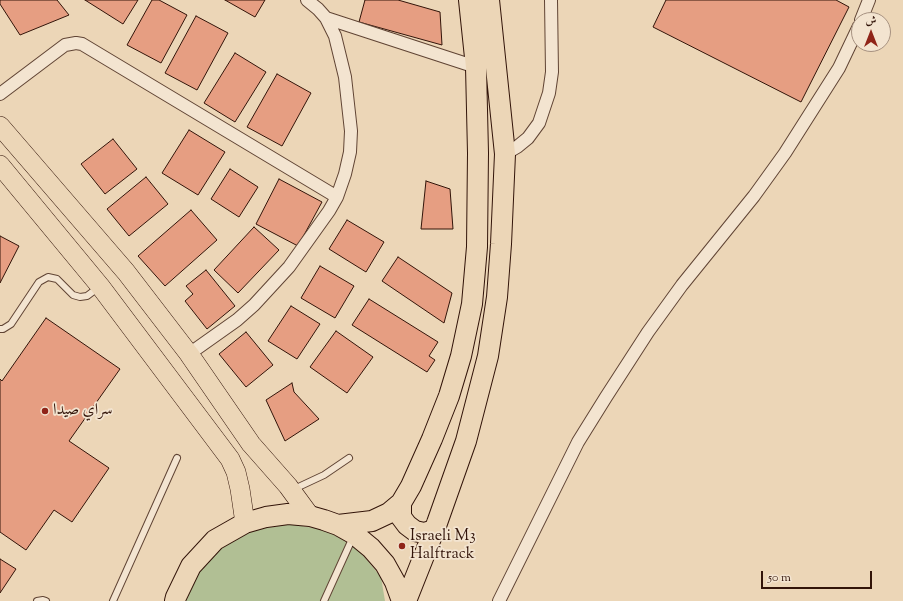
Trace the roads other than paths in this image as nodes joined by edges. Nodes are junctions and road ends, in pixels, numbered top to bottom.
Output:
1 (307, 0) edge
2 (469, 0) edge
3 (489, 0) edge
4 (551, 0) edge
5 (869, 0) edge
6 (864, 12) edge
7 (326, 18) junction
8 (851, 43) edge
9 (476, 66) junction
10 (0, 94) edge
11 (0, 126) edge
12 (505, 154) junction
13 (0, 165) edge
14 (337, 197) junction
15 (91, 231) junction
16 (70, 248) junction
17 (100, 286) junction
18 (0, 329) edge
19 (189, 354) junction
20 (177, 458) dead end
21 (349, 458) dead end
22 (291, 491) junction
23 (401, 503) junction
24 (310, 516) junction
25 (244, 523) junction
26 (346, 530) junction
27 (434, 530) junction
28 (37, 601) edge
29 (46, 601) edge
30 (112, 601) edge
31 (175, 601) edge
32 (324, 601) edge
33 (402, 601) edge
34 (406, 601) edge
35 (499, 601) edge

1 - 7 street
2 - 9 highway
3 - 12 highway
4 - 12 street
5 - 6 street
7 - 9 street
7 - 14 street
8 - 35 street
9 - 23 highway
10 - 14 street
11 - 15 main road
12 - 27 highway
13 - 16 main road
14 - 19 street
15 - 16 main road
15 - 19 main road
16 - 17 main road
17 - 18 lane
17 - 25 main road
19 - 22 main road
20 - 30 lane
21 - 22 lane
22 - 24 main road
23 - 26 highway
23 - 27 highway
24 - 25 highway
24 - 26 highway
25 - 31 highway
26 - 32 lane
26 - 33 highway
27 - 34 highway
28 - 29 lane

